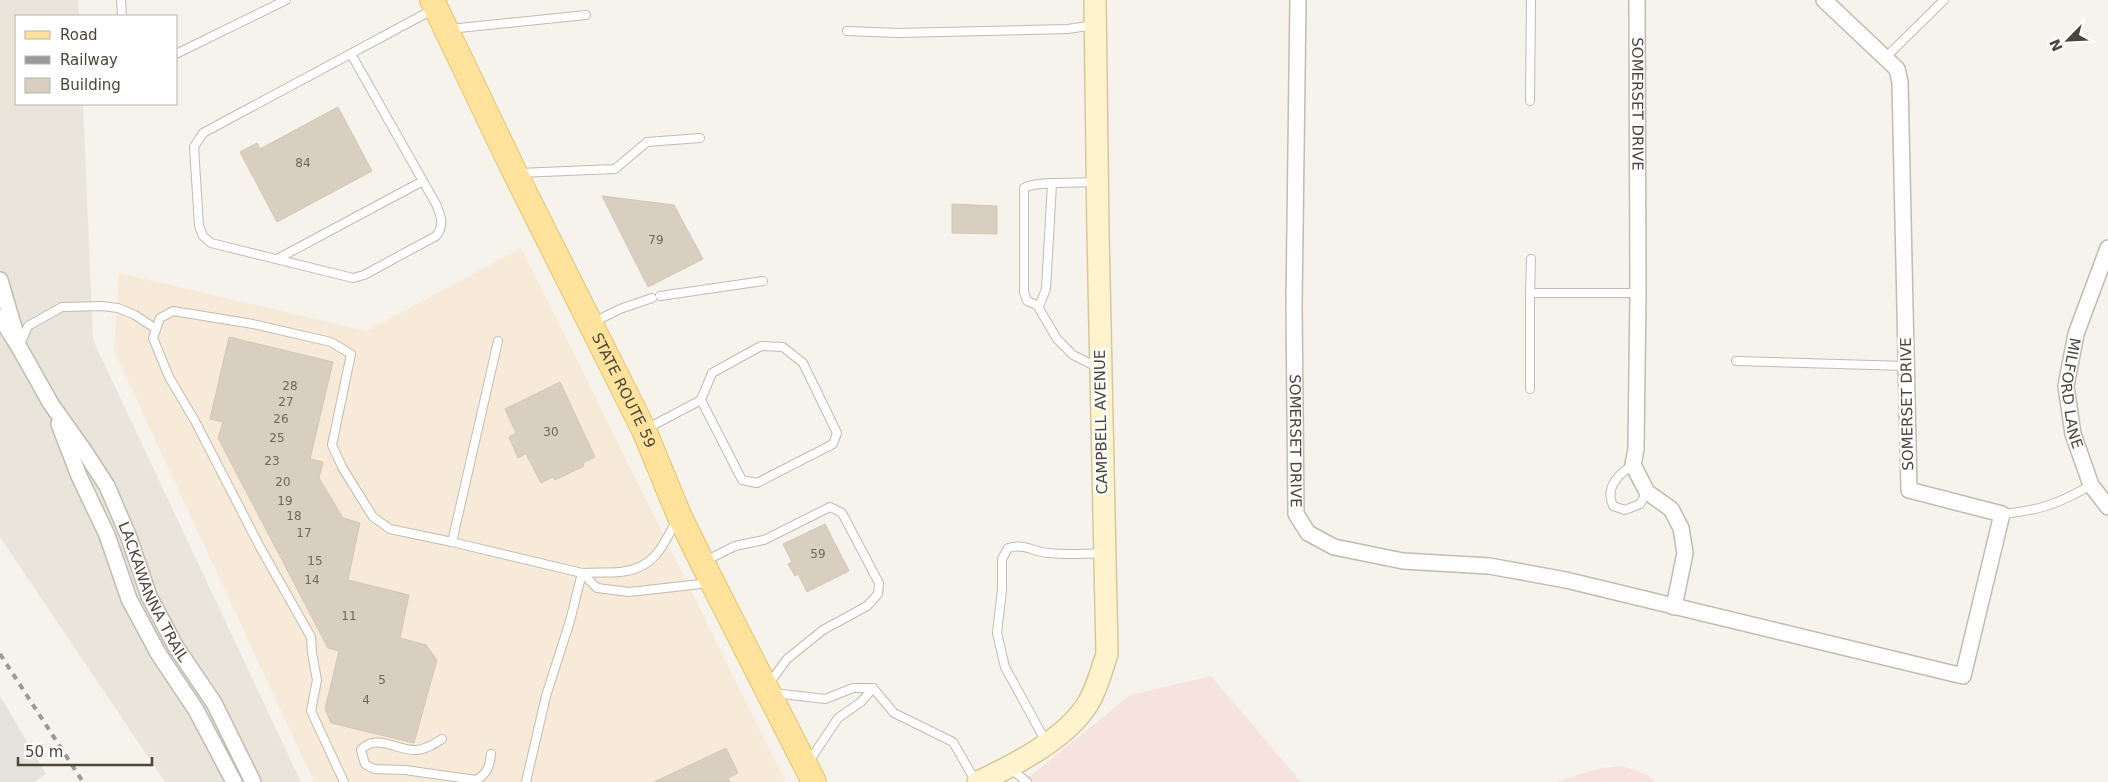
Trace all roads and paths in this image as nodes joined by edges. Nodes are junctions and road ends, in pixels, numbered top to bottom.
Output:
1 (121, 0) edge
2 (286, 0) edge
3 (1095, 0) edge
4 (1298, 0) edge
5 (1531, 0) edge
6 (1637, 0) edge
7 (1824, 0) edge
8 (1944, 0) edge
9 (434, 4) edge
10 (122, 15) edge
11 (586, 15) dead end
12 (1096, 25) junction
13 (447, 29) junction
14 (847, 31) dead end
15 (178, 53) edge
16 (351, 54) junction
17 (1886, 57) junction
18 (1530, 102) dead end
19 (700, 138) dead end
20 (515, 174) junction
21 (423, 181) junction
22 (1097, 182) junction
23 (1052, 184) junction
24 (2108, 248) edge
25 (279, 258) junction
26 (1530, 259) dead end
27 (0, 280) edge
28 (763, 281) dead end
29 (1530, 293) junction
30 (1638, 293) junction
31 (1037, 306) junction
32 (0, 318) edge
33 (590, 324) junction
34 (156, 329) junction
35 (498, 341) dead end
36 (19, 347) junction
37 (1736, 361) dead end
38 (1906, 366) junction
39 (1100, 368) junction
40 (1530, 389) dead end
41 (701, 400) junction
42 (51, 404) junction
43 (644, 430) junction
44 (1633, 465) junction
45 (2091, 484) junction
46 (1647, 492) junction
47 (2108, 507) edge
48 (2002, 514) junction
49 (679, 515) junction
50 (452, 542) junction
51 (1104, 553) junction
52 (702, 562) junction
53 (582, 573) junction
54 (714, 583) junction
55 (1674, 607) junction
56 (873, 688) junction
57 (768, 690) junction
58 (442, 739) dead end
59 (1047, 744) junction
60 (491, 754) dead end
61 (1010, 768) junction
62 (810, 774) edge
63 (234, 782) edge
64 (253, 782) edge
65 (344, 782) edge
66 (526, 782) edge
67 (977, 782) edge
68 (1027, 782) edge

1 - 10 lane
2 - 15 lane
3 - 12 street, CAMPBELL AVENUE
4 - 55 street, SOMERSET DRIVE
5 - 18 lane
6 - 30 street, SOMERSET DRIVE
7 - 17 street, SOMERSET DRIVE
8 - 17 lane
9 - 13 main road, STATE ROUTE 59
9 - 16 lane
11 - 13 lane
12 - 14 lane
12 - 22 street, CAMPBELL AVENUE
13 - 20 main road, STATE ROUTE 59
16 - 21 lane
16 - 25 lane
17 - 38 street, SOMERSET DRIVE
19 - 20 lane
20 - 33 main road, STATE ROUTE 59
21 - 25 lane
21 - 25 lane
22 - 23 lane
22 - 39 street, CAMPBELL AVENUE
23 - 31 lane
23 - 31 lane
24 - 45 street, MILFORD LANE
26 - 29 lane
27 - 36 street, LACKAWANNA TRAIL
28 - 33 lane
29 - 30 lane
29 - 40 lane
30 - 44 street, SOMERSET DRIVE
31 - 39 lane
32 - 36 street, LACKAWANNA TRAIL
33 - 43 main road, STATE ROUTE 59
34 - 36 lane
34 - 50 lane
34 - 65 lane
35 - 50 lane
36 - 42 street, LACKAWANNA TRAIL
37 - 38 lane
38 - 48 street, SOMERSET DRIVE
39 - 51 street, CAMPBELL AVENUE
41 - 41 lane
41 - 43 lane
42 - 63 street, LACKAWANNA TRAIL
42 - 64 street, LACKAWANNA TRAIL
43 - 49 main road, STATE ROUTE 59
44 - 46 street
44 - 46 lane
45 - 47 street, MILFORD LANE
45 - 48 lane
46 - 55 street
48 - 55 street, SOMERSET DRIVE
49 - 52 main road, STATE ROUTE 59
49 - 53 lane
50 - 53 lane
51 - 59 street, CAMPBELL AVENUE
51 - 59 lane
52 - 54 main road, STATE ROUTE 59
52 - 57 lane
53 - 54 lane
53 - 66 lane
54 - 57 main road, STATE ROUTE 59
56 - 57 lane
56 - 62 lane
56 - 67 lane
57 - 62 main road, STATE ROUTE 59
58 - 60 lane
59 - 61 street, CAMPBELL AVENUE
61 - 67 street, CAMPBELL AVENUE
61 - 68 lane

